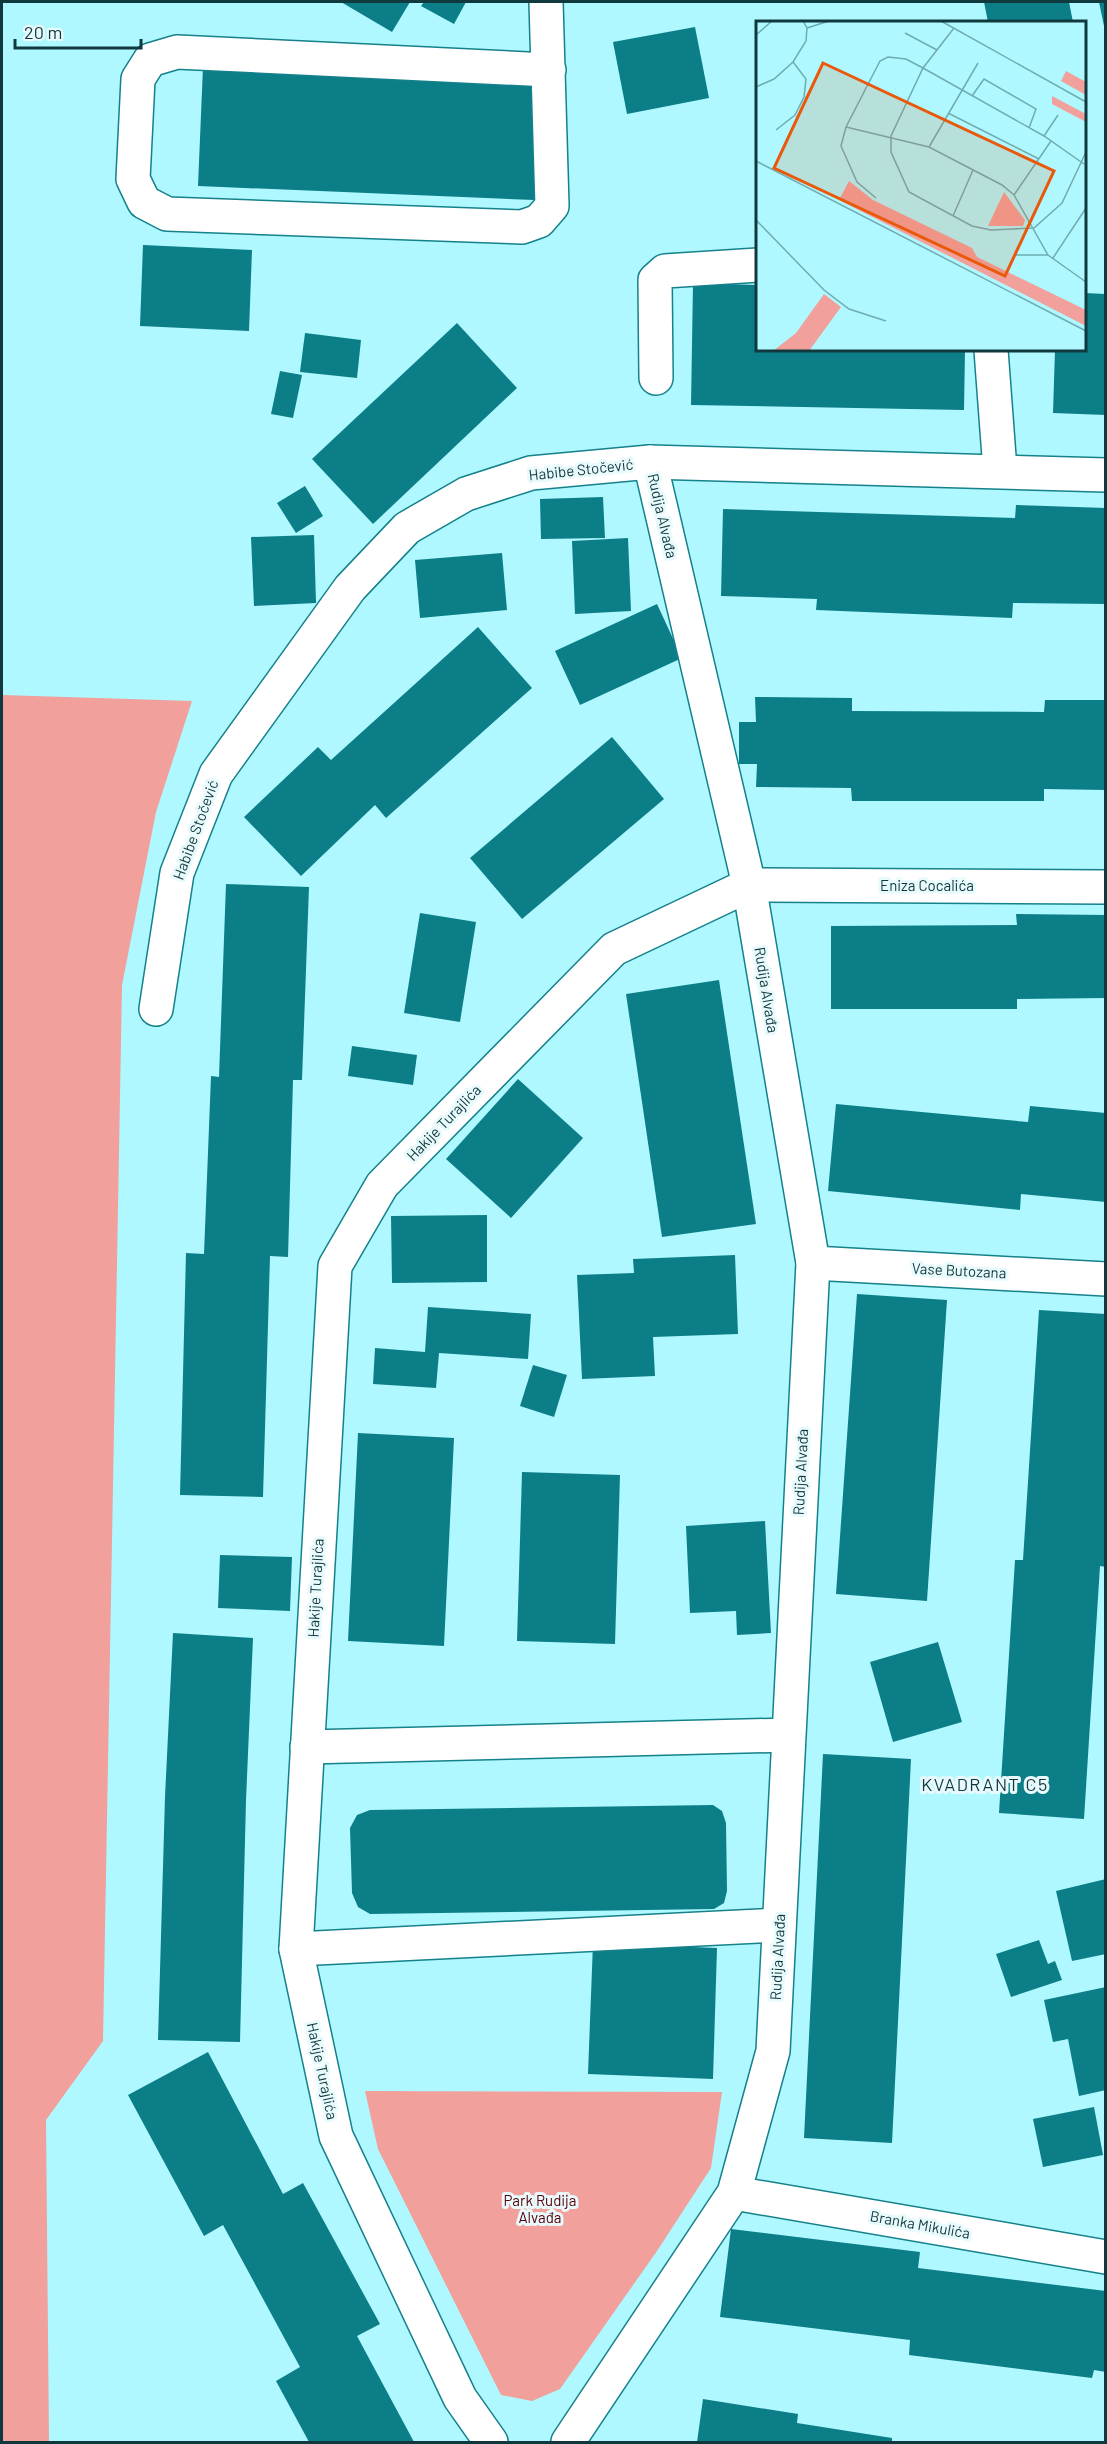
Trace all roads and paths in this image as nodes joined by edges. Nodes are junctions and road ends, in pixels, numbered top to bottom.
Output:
1 (546, 2) edge
2 (549, 70) junction
3 (756, 265) edge
4 (991, 351) edge
5 (656, 378) dead end
6 (650, 462) junction
7 (1000, 470) junction
8 (1106, 475) edge
9 (749, 885) junction
10 (1106, 887) edge
11 (156, 1009) dead end
12 (813, 1263) junction
13 (1106, 1279) edge
14 (788, 1735) junction
15 (307, 1746) junction
16 (779, 1925) junction
17 (296, 1949) junction
18 (734, 2193) junction
19 (1106, 2257) edge
20 (491, 2442) edge
21 (568, 2442) edge

1 - 2 street
2 - 2 street
3 - 5 street
4 - 7 street
6 - 7 street, Habibe Stočević
6 - 9 street, Rudija Alvađa
6 - 11 street, Habibe Stočević
7 - 8 street, Habibe Stočević
9 - 10 street, Eniza Cocalića
9 - 12 street, Rudija Alvađa
9 - 15 street, Hakije Turajlića
12 - 13 street, Vase Butozana
12 - 14 street, Rudija Alvađa
14 - 15 street
14 - 16 street, Rudija Alvađa
15 - 17 street, Hakije Turajlića
16 - 17 street
16 - 18 street, Rudija Alvađa
17 - 20 street, Hakije Turajlića
18 - 19 street, Branka Mikulića
18 - 21 street, Rudija Alvađa

